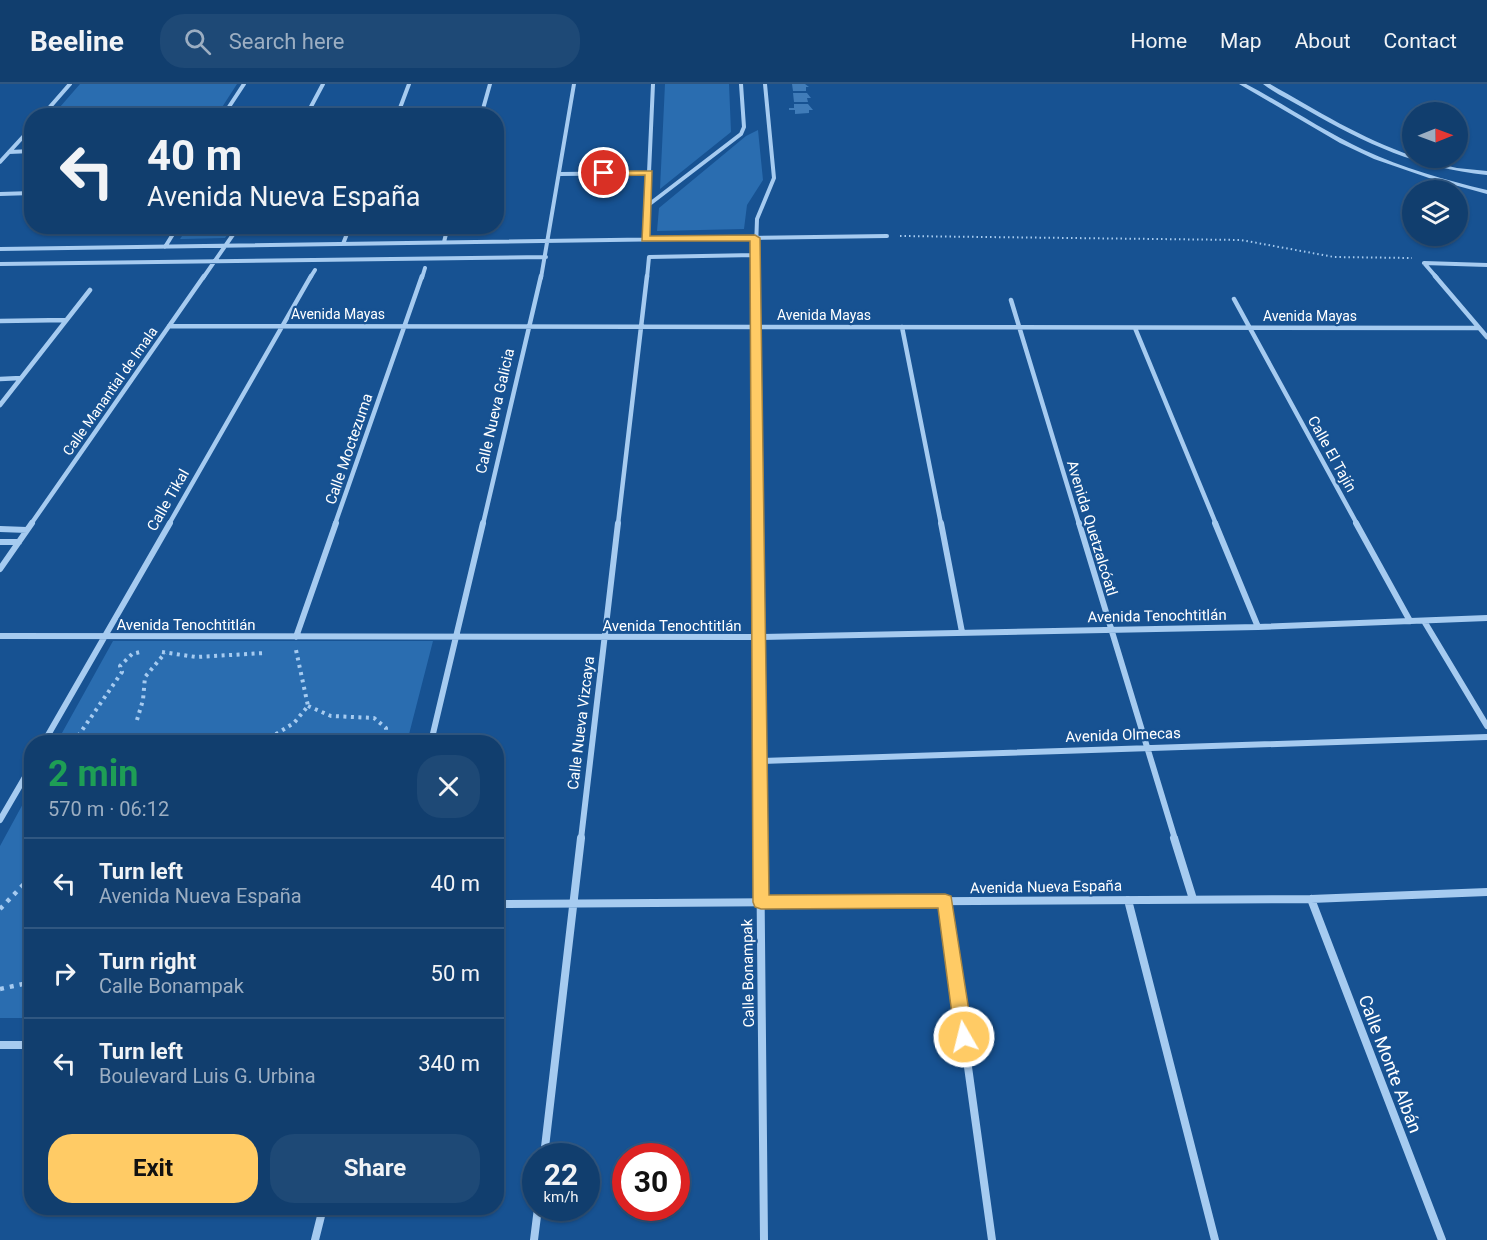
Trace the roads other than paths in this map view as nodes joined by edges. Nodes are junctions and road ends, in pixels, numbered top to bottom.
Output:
1 (70, 84) edge
2 (244, 84) edge
3 (323, 84) edge
4 (409, 84) edge
5 (490, 84) edge
6 (574, 84) edge
7 (653, 84) edge
8 (741, 84) edge
9 (765, 84) edge
10 (1242, 84) edge
11 (1266, 84) edge
12 (49, 108) edge
13 (229, 108) edge
14 (310, 108) edge
15 (400, 108) edge
16 (483, 108) edge
17 (24, 136) edge
18 (24, 151) edge
19 (9, 152) junction
20 (0, 162) edge
21 (649, 172) junction
22 (1487, 173) edge
23 (560, 174) junction
24 (1487, 192) edge
25 (24, 193) edge
26 (0, 194) edge
27 (647, 207) junction
28 (173, 234) edge
29 (233, 234) edge
30 (347, 234) edge
31 (446, 234) edge
32 (887, 236) road end
33 (755, 238) junction
34 (645, 239) junction
35 (549, 240) junction
36 (444, 242) junction
37 (343, 244) junction
38 (225, 246) junction
39 (165, 247) junction
40 (0, 249) edge
41 (755, 255) junction
42 (546, 257) junction
43 (214, 262) junction
44 (0, 264) edge
45 (1487, 265) edge
46 (425, 268) dead end
47 (315, 270) dead end
48 (90, 290) dead end
49 (1234, 299) dead end
50 (1011, 300) dead end
51 (66, 320) junction
52 (0, 321) edge
53 (169, 326) junction
54 (283, 326) junction
55 (405, 327) junction
56 (528, 327) junction
57 (641, 327) junction
58 (756, 327) junction
59 (902, 327) junction
60 (1019, 328) junction
61 (1135, 328) junction
62 (1250, 328) junction
63 (1479, 328) junction
64 (1487, 337) edge
65 (21, 378) junction
66 (0, 379) edge
67 (0, 405) edge
68 (0, 530) edge
69 (27, 530) junction
70 (0, 542) edge
71 (19, 542) junction
72 (0, 569) edge
73 (1487, 618) edge
74 (1410, 621) junction
75 (1424, 621) junction
76 (1258, 627) junction
77 (1111, 629) junction
78 (962, 632) junction
79 (0, 636) edge
80 (296, 637) junction
81 (456, 637) junction
82 (758, 637) junction
83 (105, 638) junction
84 (605, 638) junction
85 (1487, 726) edge
86 (48, 735) edge
87 (433, 735) edge
88 (1487, 737) edge
89 (1147, 748) junction
90 (760, 761) junction
91 (24, 778) edge
92 (0, 819) edge
93 (1487, 892) edge
94 (1193, 899) junction
95 (1311, 899) junction
96 (1128, 900) junction
97 (945, 901) junction
98 (761, 902) junction
99 (574, 903) junction
100 (504, 904) edge
101 (0, 1045) edge
102 (24, 1045) edge
103 (546, 1143) edge
104 (321, 1215) edge
105 (536, 1221) edge
106 (315, 1240) edge
107 (534, 1240) edge
108 (764, 1240) edge
109 (992, 1240) edge
110 (1215, 1240) edge
111 (1442, 1240) edge

1 - 12 street
2 - 13 street
3 - 14 street
4 - 15 street
5 - 16 street
6 - 23 street, Calle Nueva Galicia
7 - 21 street
8 - 27 street
9 - 33 street, Calle Bonampak
10 - 24 street
11 - 22 street
17 - 19 street
18 - 19 street
19 - 20 street
21 - 23 street
21 - 27 street
23 - 35 street, Calle Nueva Galicia
25 - 26 street
27 - 34 street
28 - 39 street
29 - 38 street, Calle Manantial de Imala
30 - 37 street
31 - 36 street
32 - 33 street
33 - 34 street
33 - 41 street, Calle Bonampak
34 - 35 street
35 - 36 street
35 - 42 street, Calle Nueva Galicia
36 - 37 street
37 - 38 street
38 - 39 street
38 - 43 street, Calle Manantial de Imala
39 - 40 street
41 - 57 street, Calle Nueva Vizcaya
41 - 58 street, Calle Bonampak
42 - 43 street
42 - 56 street, Calle Nueva Galicia
43 - 44 street
43 - 53 street, Calle Manantial de Imala
45 - 63 street
46 - 55 street, Calle Moctezuma
47 - 54 street, Calle Tikal
48 - 51 street
49 - 62 street, Calle El Tajín
50 - 60 street, Avenida Quetzalcóatl
51 - 52 street
51 - 65 street
53 - 54 street, Avenida Mayas
53 - 69 street, Calle Manantial de Imala
54 - 55 street, Avenida Mayas
54 - 83 street, Calle Tikal
55 - 56 street, Avenida Mayas
55 - 80 street, Calle Moctezuma
56 - 57 street, Avenida Mayas
56 - 81 street, Calle Nueva Galicia
57 - 58 street, Avenida Mayas
57 - 84 street, Calle Nueva Vizcaya
58 - 59 street, Avenida Mayas
58 - 82 street, Calle Bonampak
59 - 60 street, Avenida Mayas
59 - 78 street
60 - 61 street, Avenida Mayas
60 - 77 street, Avenida Quetzalcóatl
61 - 62 street, Avenida Mayas
61 - 76 street
62 - 63 street, Avenida Mayas
62 - 74 street, Calle El Tajín
63 - 64 street
65 - 66 street
65 - 67 street
68 - 69 street
69 - 71 street, Calle Manantial de Imala
70 - 71 street
71 - 72 street, Calle Manantial de Imala
73 - 75 street, Avenida Tenochtitlán
74 - 75 street, Avenida Tenochtitlán
74 - 76 street, Avenida Tenochtitlán
75 - 85 street
76 - 77 street, Avenida Tenochtitlán
77 - 78 street, Avenida Tenochtitlán
77 - 89 street, Avenida Quetzalcóatl
78 - 82 street, Avenida Tenochtitlán
79 - 83 street, Avenida Tenochtitlán
80 - 81 street, Avenida Tenochtitlán
80 - 83 street, Avenida Tenochtitlán
81 - 84 street, Avenida Tenochtitlán
81 - 87 street, Calle Nueva Galicia
82 - 84 street, Avenida Tenochtitlán
82 - 90 street, Calle Bonampak
83 - 86 street, Calle Tikal
84 - 99 street, Calle Nueva Vizcaya
88 - 89 street, Avenida Olmecas
89 - 90 street, Avenida Olmecas
89 - 94 street, Avenida Quetzalcóatl
90 - 98 street, Calle Bonampak
91 - 92 street
93 - 95 street, Avenida Nueva España
94 - 95 street, Avenida Nueva España
94 - 96 street, Avenida Nueva España
95 - 111 street, Calle Monte Albán
96 - 97 street, Avenida Nueva España
96 - 110 street
97 - 98 street, Avenida Nueva España
97 - 109 street
98 - 99 street, Avenida Nueva España
98 - 108 street, Calle Bonampak
99 - 100 street, Avenida Nueva España
99 - 103 street, Calle Nueva Vizcaya
101 - 102 street
104 - 106 street
105 - 107 street

